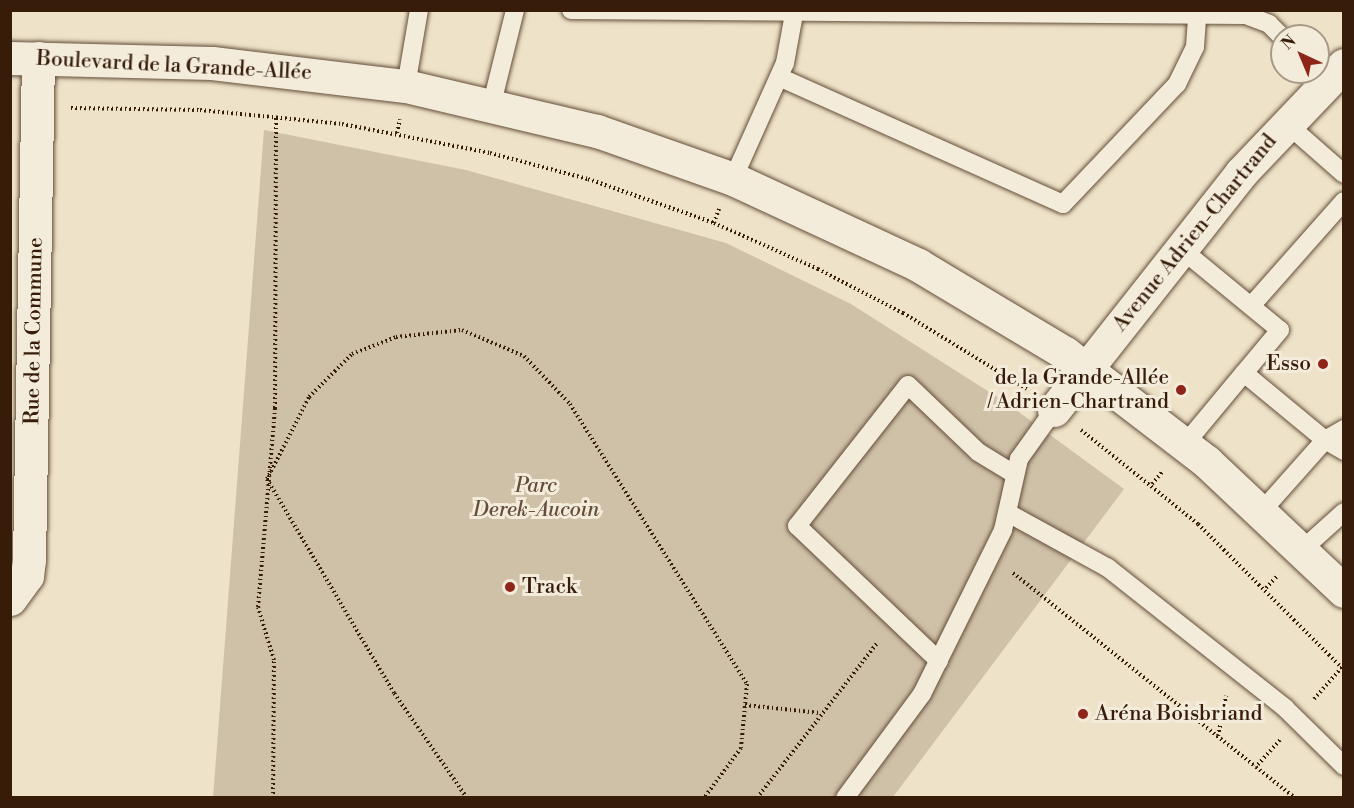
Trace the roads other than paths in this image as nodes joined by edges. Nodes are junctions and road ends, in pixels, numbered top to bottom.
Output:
1 (419, 10) edge
2 (515, 10) edge
3 (571, 10) edge
4 (794, 14) junction
5 (1197, 15) junction
6 (1270, 27) edge
7 (24, 58) edge
8 (779, 77) junction
9 (1320, 84) edge
10 (406, 86) junction
11 (492, 103) junction
12 (1286, 123) junction
13 (1344, 174) edge
14 (733, 178) junction
15 (1344, 201) edge
16 (1180, 248) junction
17 (1251, 306) junction
18 (1086, 368) junction
19 (1244, 373) junction
20 (1066, 419) joint
21 (1344, 429) edge
22 (1325, 441) junction
23 (1185, 444) junction
24 (1344, 452) edge
25 (1014, 474) junction
26 (1262, 511) junction
27 (1344, 512) edge
28 (1008, 513) junction
29 (1303, 549) junction
30 (1344, 591) edge
31 (10, 599) edge
32 (939, 661) junction
33 (1344, 766) edge
34 (845, 798) edge

1 - 10 lane
2 - 11 lane
3 - 4 lane
4 - 5 lane
4 - 8 lane
5 - 6 lane
5 - 8 lane
7 - 10 street, Boulevard de la Grande-Allée
7 - 31 street, Rue de la Commune
8 - 14 lane
9 - 12 street, Avenue Adrien-Chartrand
10 - 11 street, Boulevard de la Grande-Allée
11 - 14 street, Boulevard de la Grande-Allée
12 - 13 lane
12 - 16 street, Avenue Adrien-Chartrand
14 - 18 street, Boulevard de la Grande-Allée
15 - 17 lane
16 - 17 lane
16 - 18 street, Avenue Adrien-Chartrand
17 - 19 lane
18 - 20 street, Avenue Adrien-Chartrand
18 - 23 street, Boulevard de la Grande-Allée
19 - 22 lane
19 - 23 lane
20 - 25 lane
21 - 22 lane
22 - 24 lane
22 - 26 lane
23 - 26 street, Boulevard de la Grande-Allée
25 - 28 lane
25 - 32 lane
26 - 29 street, Boulevard de la Grande-Allée
27 - 29 lane
28 - 32 lane
28 - 33 lane
29 - 30 street, Boulevard de la Grande-Allée
32 - 34 lane

